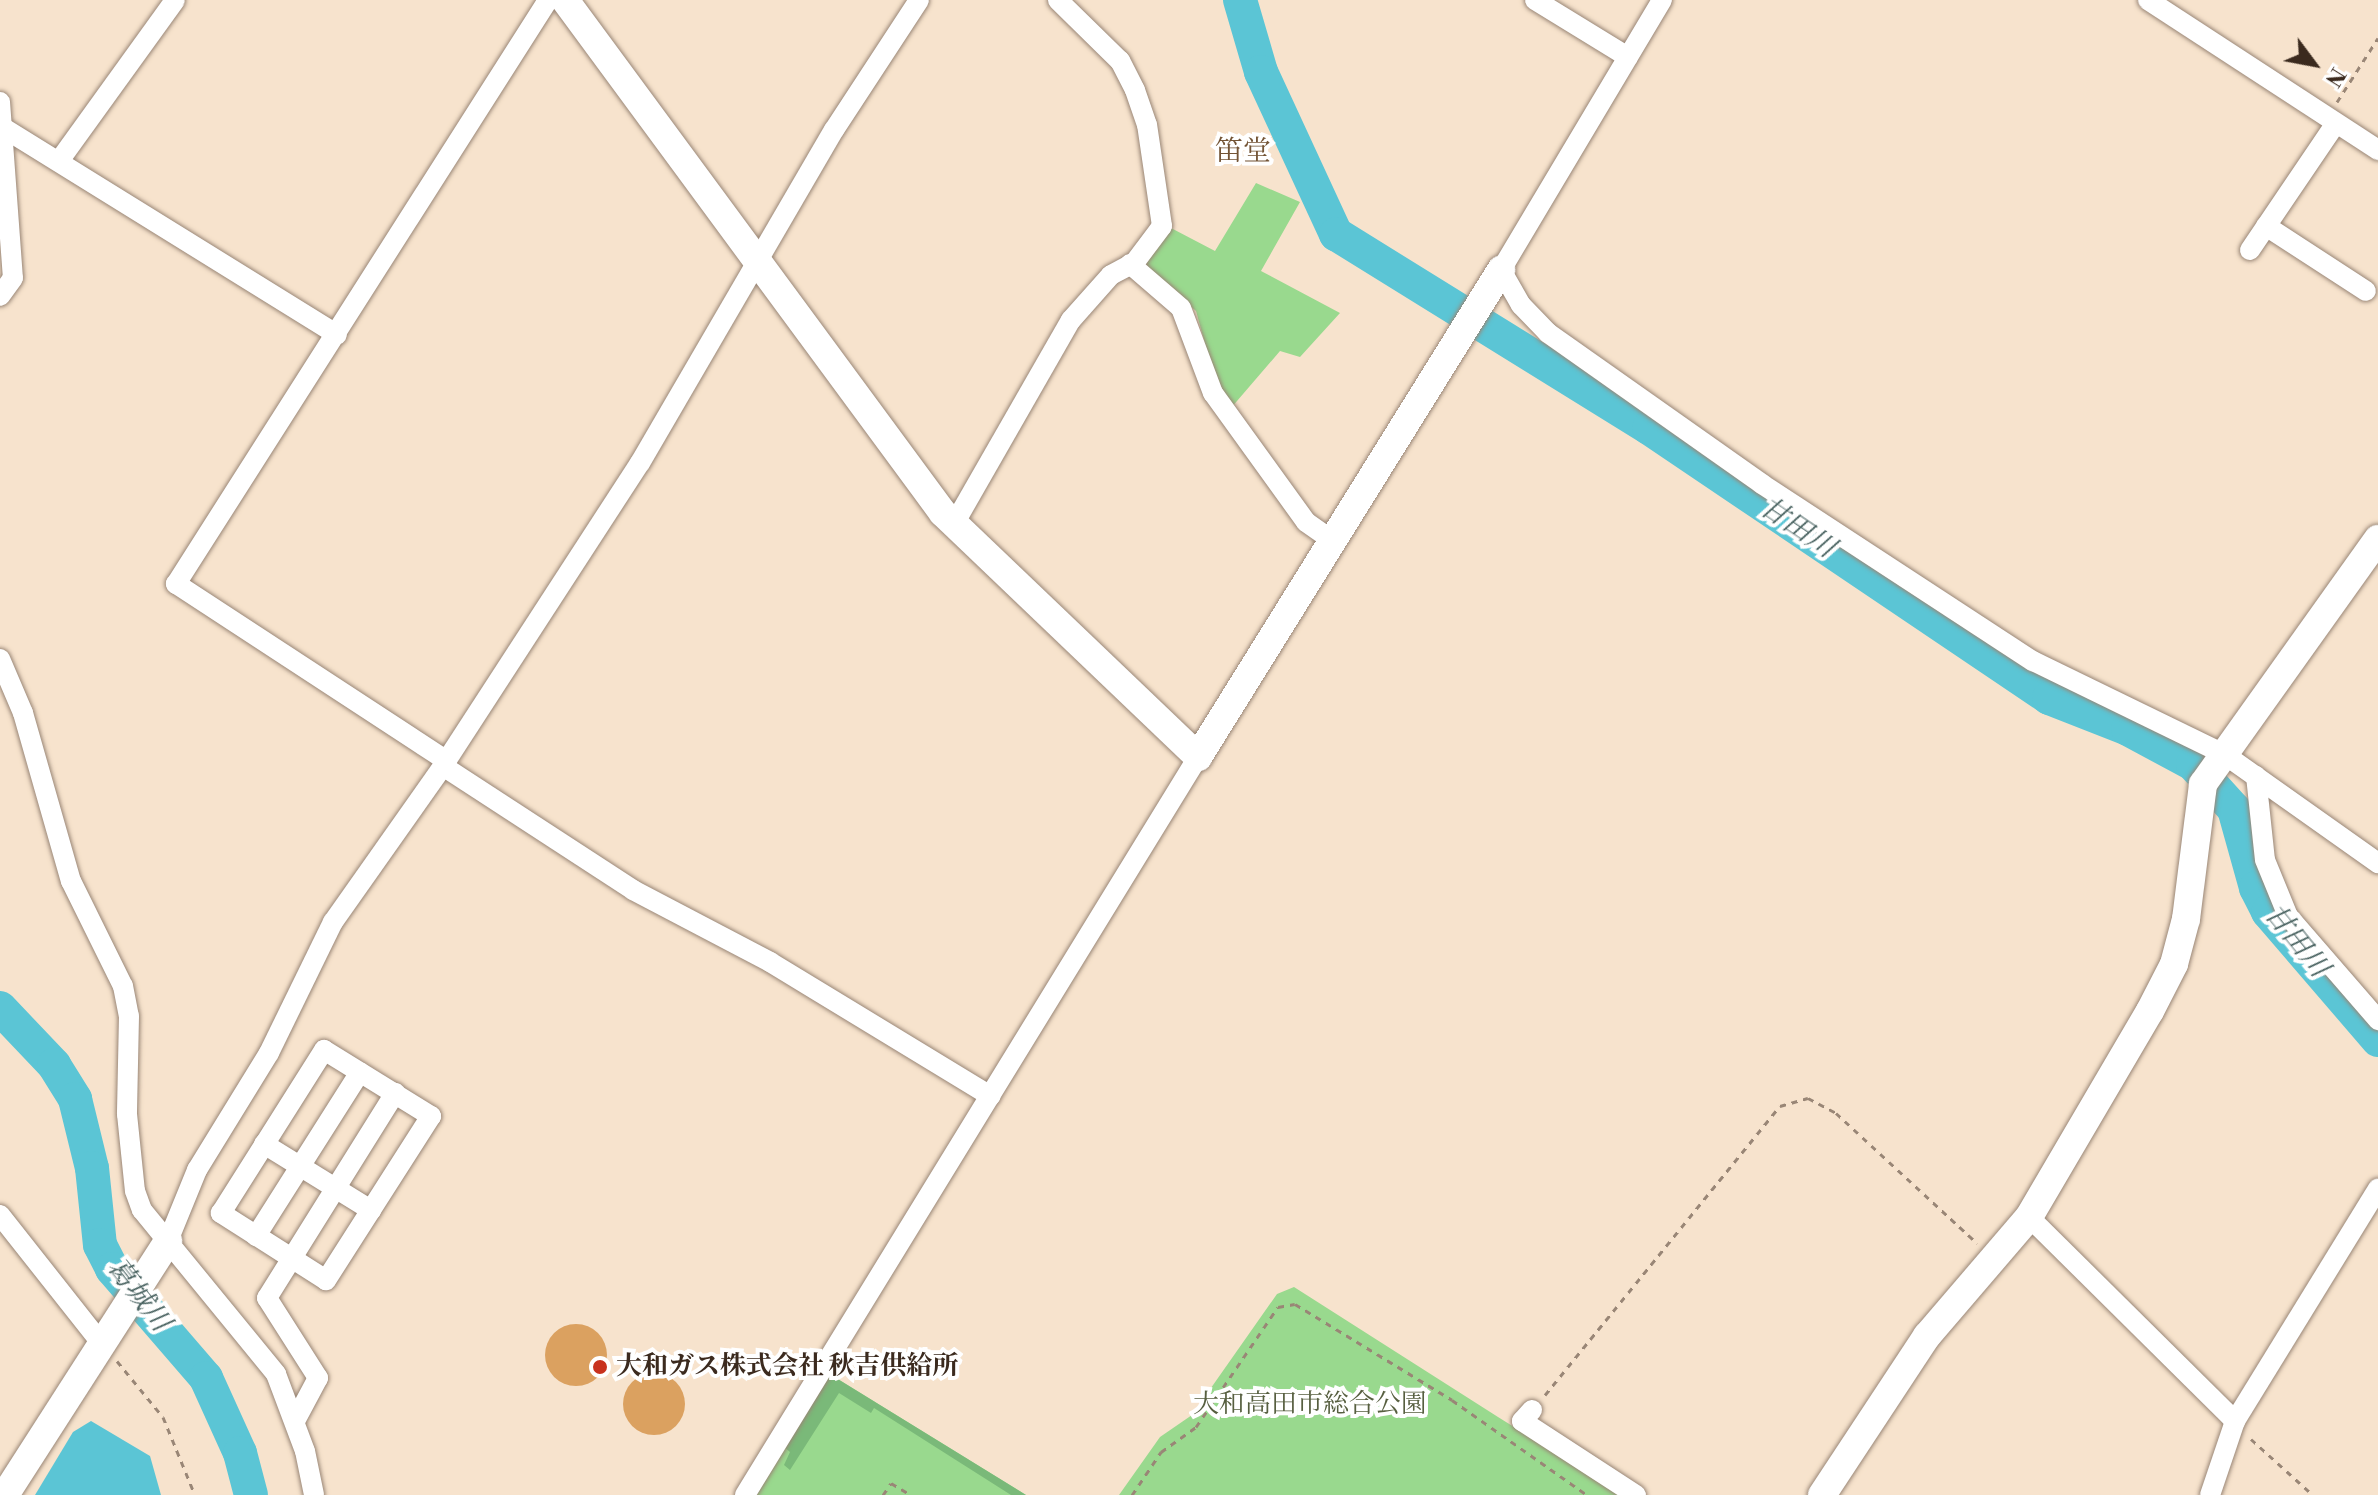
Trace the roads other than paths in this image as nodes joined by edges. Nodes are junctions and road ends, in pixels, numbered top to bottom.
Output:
1 (175, 0) edge
2 (548, 0) edge
3 (565, 0) edge
4 (919, 0) edge
5 (1058, 0) edge
6 (1535, 0) edge
7 (1662, 0) edge
8 (2148, 0) edge
9 (1628, 57) junction
10 (0, 102) edge
11 (2330, 120) junction
12 (2, 127) edge
13 (2378, 150) edge
14 (59, 161) junction
15 (2266, 226) junction
16 (2250, 250) dead end
17 (757, 262) junction
18 (1130, 264) junction
19 (1501, 270) junction
20 (2366, 291) dead end
21 (0, 296) edge
22 (337, 335) junction
23 (954, 524) junction
24 (2378, 539) edge
25 (1335, 542) junction
26 (0, 659) edge
27 (1198, 757) junction
28 (445, 763) junction
29 (2216, 767) junction
30 (2256, 776) junction
31 (2378, 863) edge
32 (2378, 1020) edge
33 (360, 1072) junction
34 (395, 1093) junction
35 (990, 1096) junction
36 (264, 1144) junction
37 (300, 1166) junction
38 (334, 1188) junction
39 (2378, 1189) edge
40 (371, 1210) junction
41 (0, 1215) edge
42 (2029, 1217) junction
43 (256, 1236) junction
44 (164, 1247) junction
45 (290, 1258) junction
46 (104, 1339) junction
47 (1532, 1410) road end
48 (295, 1421) junction
49 (2235, 1421) junction
50 (5, 1495) edge
51 (314, 1495) edge
52 (745, 1495) edge
53 (1636, 1495) edge
54 (1822, 1495) edge
55 (2210, 1495) edge

1 - 14 street
2 - 22 street
3 - 17 street
4 - 17 street
5 - 18 street
6 - 9 street
7 - 9 street
8 - 11 street
9 - 19 street
10 - 12 street
11 - 13 street
11 - 15 street
12 - 14 street
12 - 21 street
14 - 22 street
15 - 16 street
15 - 20 street
17 - 23 street
17 - 28 street
18 - 23 street
18 - 25 street
19 - 25 street
19 - 29 street
22 - 28 street
23 - 27 street
24 - 29 street
25 - 27 street
26 - 44 street
27 - 35 street
28 - 35 street
28 - 44 street
29 - 30 street
29 - 42 street
30 - 31 street
30 - 32 street
33 - 34 street
33 - 36 street
33 - 37 street
34 - 38 street
34 - 40 street
35 - 52 street
36 - 37 street
36 - 43 street
37 - 38 street
37 - 43 street
38 - 40 street
38 - 45 street
39 - 49 street
40 - 45 street
41 - 46 street
42 - 49 street
42 - 54 street
43 - 45 street
44 - 46 street
44 - 48 street
45 - 48 street
46 - 50 street
47 - 53 street
48 - 51 street
49 - 55 street

